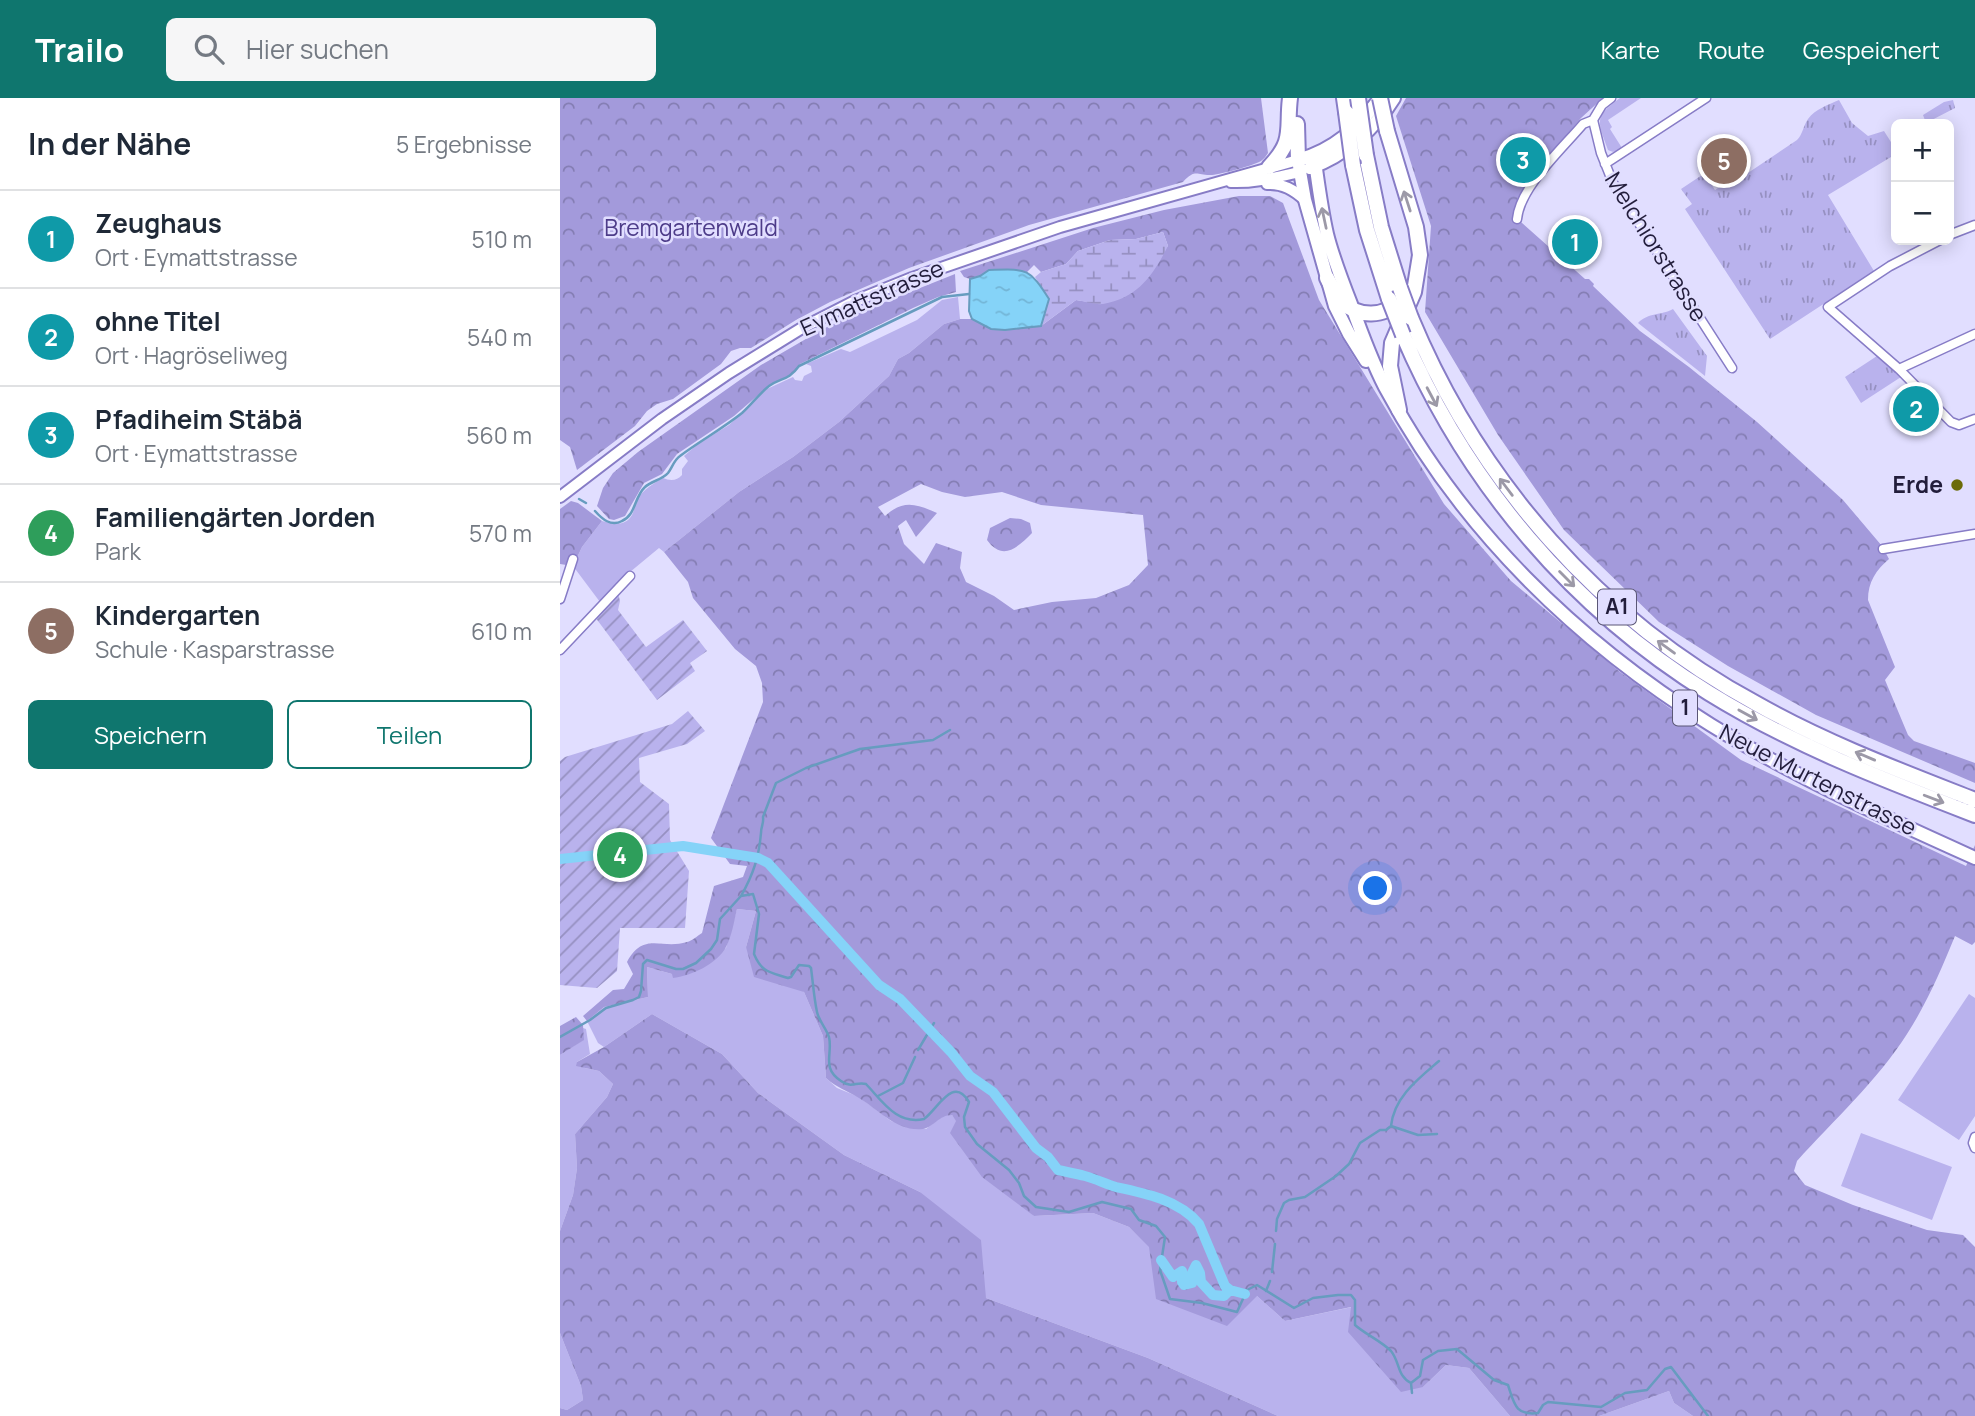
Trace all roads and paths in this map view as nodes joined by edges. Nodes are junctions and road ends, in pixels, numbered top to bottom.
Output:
1 (1293, 98) edge
2 (1358, 98) edge
3 (1380, 98) edge
4 (1394, 98) edge
5 (1611, 98) edge
6 (1706, 98) edge
7 (1345, 105) edge
8 (1593, 120) junction
9 (1315, 161) junction
10 (1605, 164) junction
11 (1299, 166) junction
12 (1269, 167) junction
13 (1225, 182) junction
14 (1251, 183) junction
15 (1305, 200) junction
16 (1517, 219) dead end
17 (1975, 225) edge
18 (1954, 234) edge
19 (1930, 245) edge
20 (1419, 268) junction
21 (1327, 278) junction
22 (1353, 309) junction
23 (1975, 334) edge
24 (1732, 368) dead end
25 (1899, 369) junction
26 (1385, 386) junction
27 (1399, 410) junction
28 (1975, 419) edge
29 (560, 497) edge
30 (1975, 534) edge
31 (1883, 549) dead end
32 (573, 559) dead end
33 (631, 576) dead end
34 (560, 599) edge
35 (560, 650) edge
36 (1975, 800) edge
37 (1975, 815) edge
38 (1975, 858) edge
39 (1975, 1137) edge
40 (1975, 1148) edge

1 - 11 highway
1 - 12 highway
36 -> 2 highway, A1, bridge
3 - 9 main road, Eymattstrasse
20 -> 3 highway, bridge
4 - 9 main road, Eymattstrasse
5 - 8 street
6 - 10 street
7 -> 37 highway, A1, bridge
8 - 10 street, Melchiorstrasse
8 - 16 street
9 - 11 main road, Eymattstrasse
22 -> 9 main road, Neue Murtenstrasse / 1
10 - 24 street, Melchiorstrasse
11 - 12 main road, Eymattstrasse
11 - 14 main road, Eymattstrasse
11 - 15 main road, Neue Murtenstrasse / 1
12 - 13 main road, Eymattstrasse
13 - 14 main road, Eymattstrasse
13 - 29 main road, Eymattstrasse
14 - 15 main road, Eymattstrasse
15 - 21 main road, Neue Murtenstrasse / 1
17 - 18 street
19 - 25 street
20 - 22 highway
20 - 27 highway
21 - 22 highway
21 - 26 main road, Neue Murtenstrasse / 1
22 - 26 main road, Neue Murtenstrasse / 1
23 - 25 street
25 - 28 street
26 - 27 main road, Neue Murtenstrasse / 1
27 - 38 main road, Neue Murtenstrasse / 1
30 - 31 street
32 - 34 street
33 - 35 street
39 - 40 street

